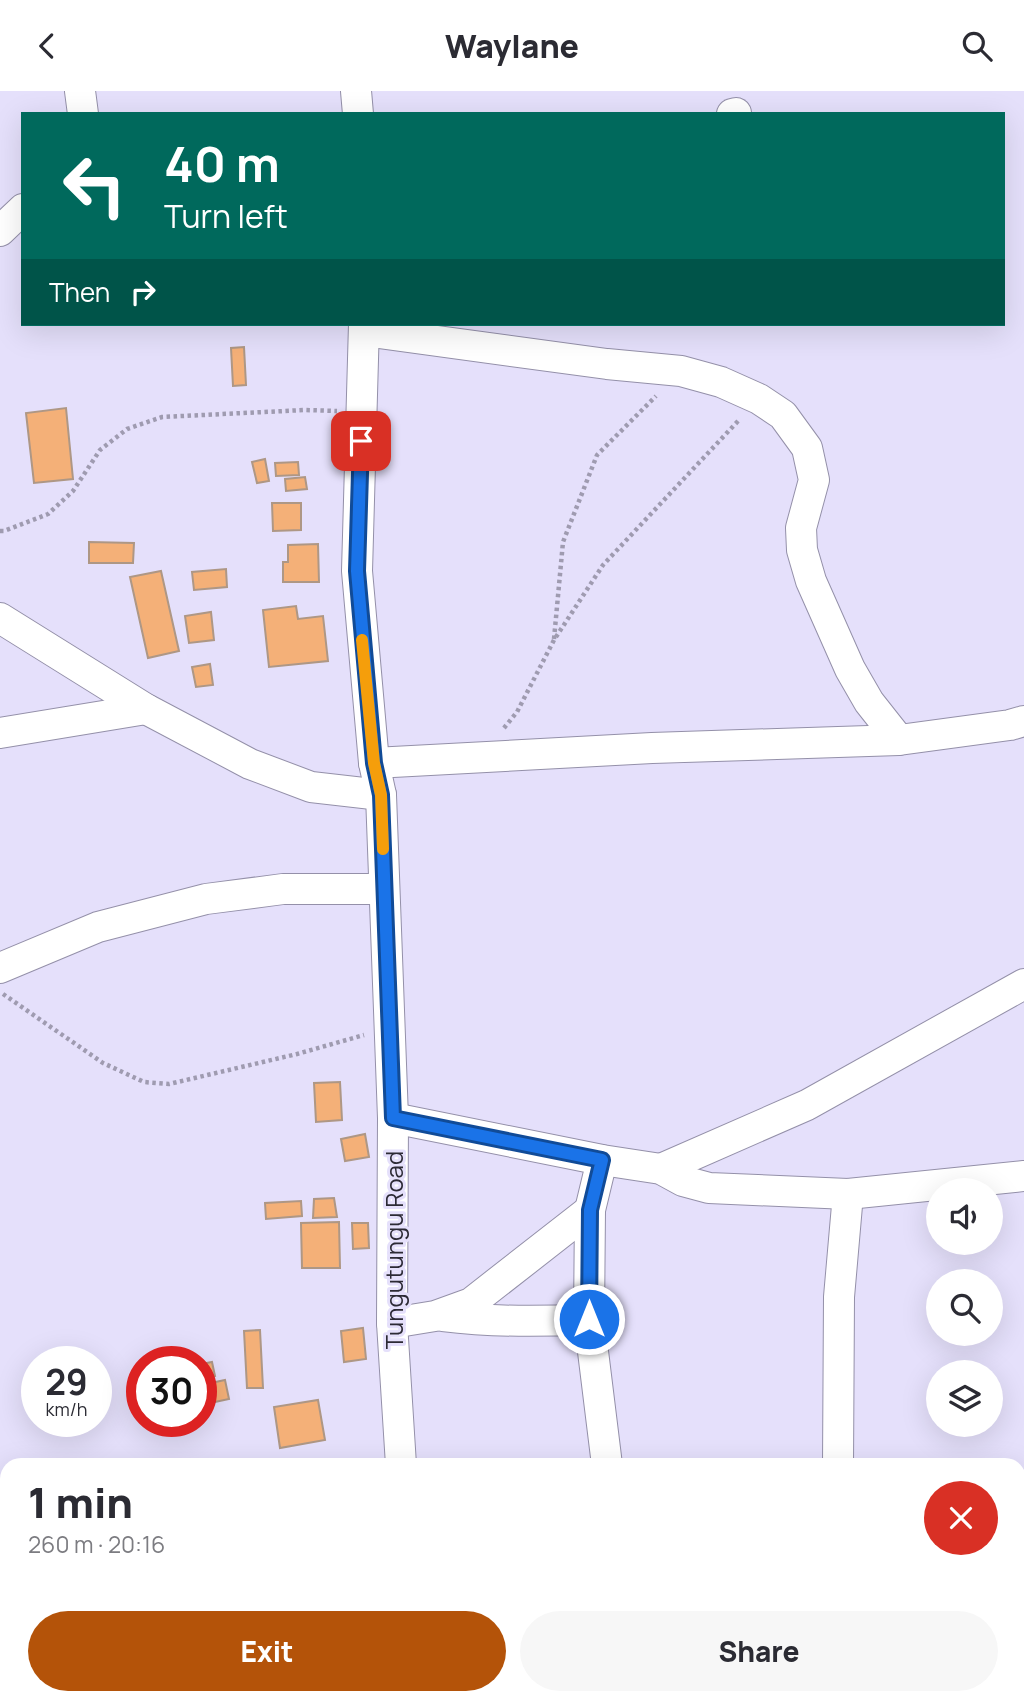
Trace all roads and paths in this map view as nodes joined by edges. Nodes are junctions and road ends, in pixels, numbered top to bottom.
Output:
1 (80, 91) edge
2 (356, 91) edge
3 (83, 112) edge
4 (358, 112) edge
5 (21, 211) edge
6 (0, 231) edge
7 (364, 327) edge
8 (681, 371) junction
9 (759, 399) junction
10 (362, 413) junction
11 (0, 531) edge
12 (0, 618) edge
13 (554, 640) junction
14 (146, 709) junction
15 (1024, 721) edge
16 (0, 733) edge
17 (899, 740) junction
18 (478, 758) junction
19 (374, 763) junction
20 (381, 795) junction
21 (384, 889) junction
22 (0, 968) edge
23 (1024, 984) edge
24 (0, 992) edge
25 (389, 1027) junction
26 (393, 1118) junction
27 (602, 1160) junction
28 (661, 1169) junction
29 (1024, 1176) edge
30 (848, 1194) junction
31 (590, 1210) junction
32 (435, 1316) junction
33 (589, 1319) junction
34 (392, 1323) junction
35 (401, 1458) edge
36 (606, 1458) edge
37 (838, 1458) edge

1 - 3 street
2 - 4 street
5 - 6 street
7 - 8 street
7 - 10 street, Tungutungu Road
8 - 9 street
8 - 13 path
9 - 13 path
9 - 17 street
10 - 11 path
10 - 19 street, Tungutungu Road
12 - 14 street
13 - 18 path
14 - 16 street
14 - 20 street
15 - 17 street
17 - 18 street
18 - 19 street
19 - 20 street, Tungutungu Road
20 - 21 street, Tungutungu Road
21 - 22 street
21 - 25 street, Tungutungu Road
23 - 28 street
24 - 25 path
25 - 26 street, Tungutungu Road
26 - 27 street
26 - 34 street, Tungutungu Road
27 - 28 street
27 - 31 street
28 - 30 street
29 - 30 street
30 - 37 street
31 - 32 street
31 - 33 street
32 - 33 street
32 - 34 street
33 - 36 street
34 - 35 street, Tungutungu Road

